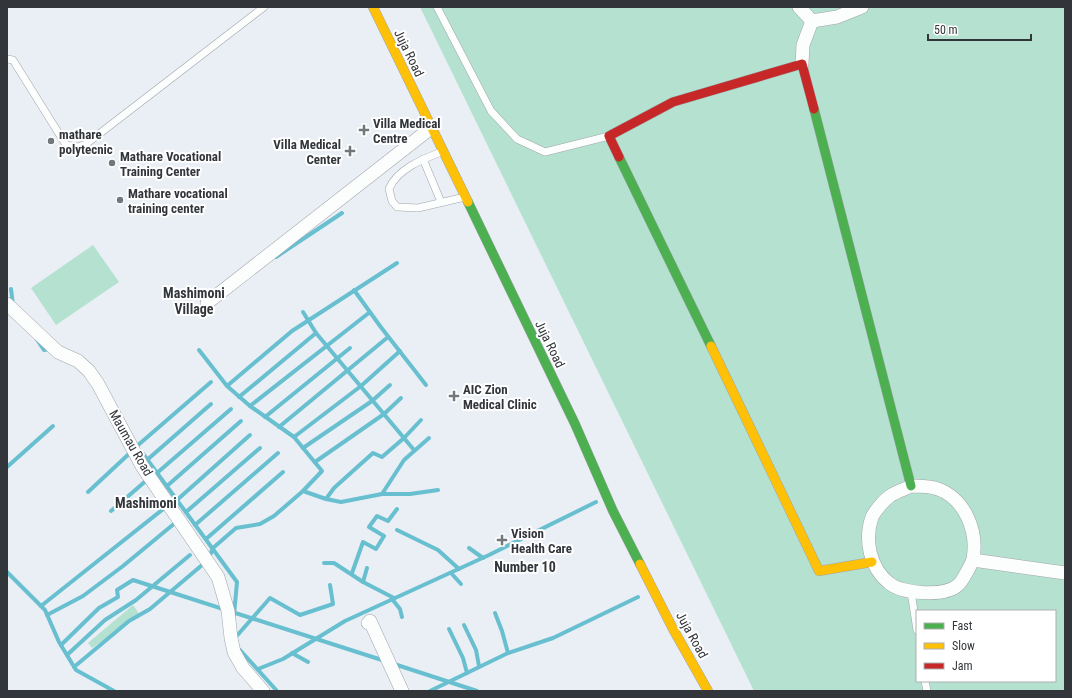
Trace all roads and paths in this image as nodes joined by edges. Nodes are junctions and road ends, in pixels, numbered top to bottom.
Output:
1 (264, 7) edge
2 (373, 7) edge
3 (437, 7) edge
4 (799, 7) edge
5 (862, 7) edge
6 (812, 21) junction
7 (7, 59) edge
8 (802, 64) junction
9 (431, 128) junction
10 (609, 136) junction
11 (442, 151) junction
12 (422, 159) junction
13 (465, 197) junction
14 (441, 202) junction
15 (207, 303) dead end
16 (7, 304) edge
17 (911, 486) junction
18 (973, 560) junction
19 (872, 562) junction
20 (1065, 573) edge
21 (911, 592) junction
22 (368, 622) dead end
23 (916, 624) edge
24 (263, 691) edge
25 (402, 691) edge
26 (708, 691) edge

1 - 7 lane
2 - 9 street, Juja Road
3 - 10 lane
4 - 6 street
5 - 6 street
6 - 8 street
8 - 10 street
8 - 17 street
9 - 11 street, Juja Road
9 - 15 street
10 - 19 street
11 - 12 lane
11 - 13 street, Juja Road
12 - 14 lane
12 - 14 lane
13 - 14 lane
13 - 26 street, Juja Road
16 - 24 street, Maumau Road
17 - 18 street
17 - 19 street
18 - 20 street
18 - 21 street
19 - 21 street
21 - 23 lane
22 - 25 street

